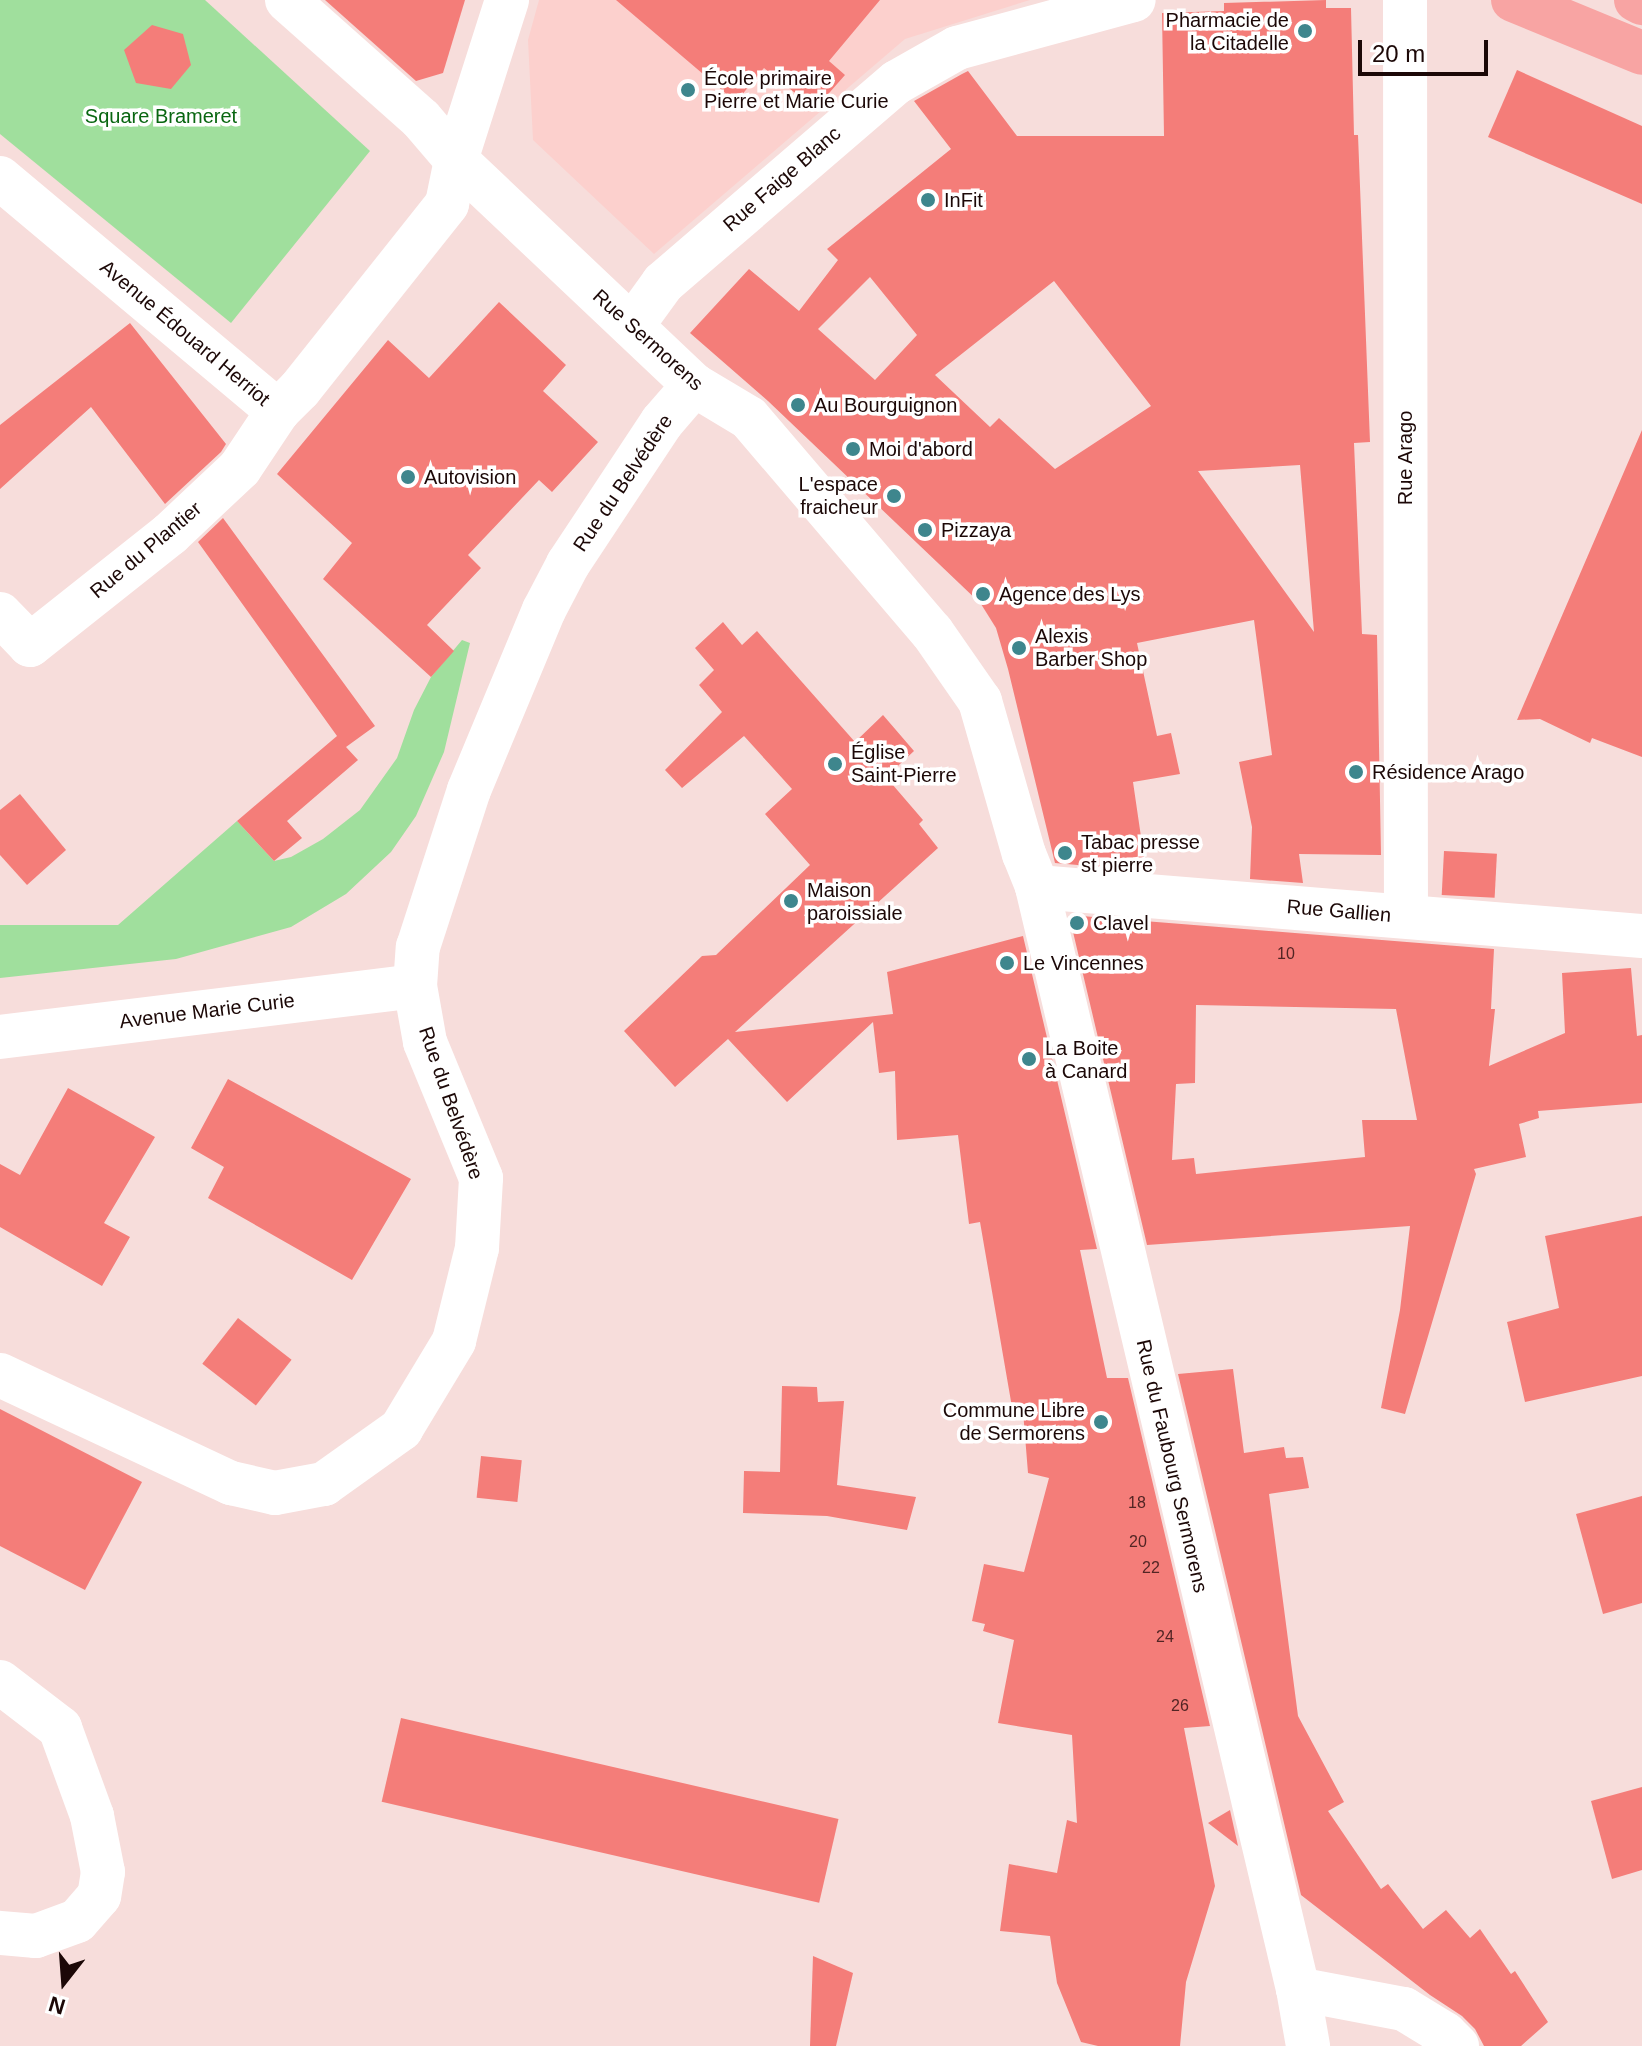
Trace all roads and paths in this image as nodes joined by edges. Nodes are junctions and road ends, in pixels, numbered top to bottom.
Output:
1 (287, 0) edge
2 (507, 0) edge
3 (1134, 0) edge
4 (1405, 0) edge
5 (1513, 0) edge
6 (1636, 0) edge
7 (1642, 3) edge
8 (1603, 17) edge
9 (1642, 53) edge
10 (456, 160) junction
11 (0, 178) edge
12 (632, 326) junction
13 (694, 385) junction
14 (278, 411) junction
15 (0, 614) edge
16 (1037, 887) junction
17 (1406, 916) junction
18 (1642, 936) edge
19 (415, 986) junction
20 (0, 1037) edge
21 (0, 1375) edge
22 (0, 1682) edge
23 (0, 1933) edge
24 (1298, 1989) junction
25 (1308, 2046) edge
26 (1457, 2046) edge

1 - 10 street, Rue Sermorens
2 - 10 street, Avenue Édouard Herriot
3 - 12 street, Rue Faige Blanc
4 - 17 street, Rue Arago
5 - 8 main road
6 - 7 main road
8 - 9 main road
10 - 12 street, Rue Sermorens
10 - 14 street, Avenue Édouard Herriot
11 - 14 street, Avenue Édouard Herriot
12 - 13 street, Rue Sermorens
13 - 16 street, Rue Sermorens
13 - 19 street, Rue du Belvédère
14 - 15 street, Rue du Plantier
16 - 17 street, Rue Gallien
16 - 24 street, Rue du Faubourg Sermorens
17 - 18 street, Rue Gallien
19 - 20 street, Avenue Marie Curie
19 - 21 street, Rue du Belvédère
22 - 23 street
24 - 25 street, Rue du Faubourg Sermorens
24 - 26 street

